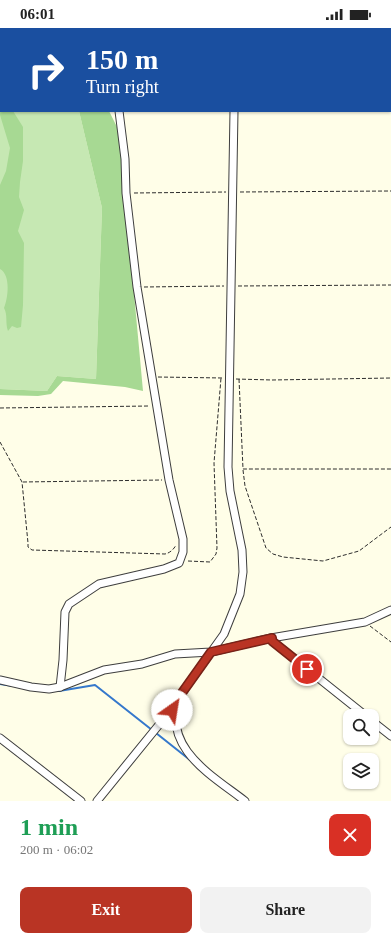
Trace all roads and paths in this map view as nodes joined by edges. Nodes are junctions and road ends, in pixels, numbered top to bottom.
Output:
1 (119, 112) edge
2 (234, 112) edge
3 (391, 191) edge
4 (232, 192) junction
5 (126, 193) junction
6 (391, 285) edge
7 (230, 286) junction
8 (137, 287) junction
9 (151, 377) junction
10 (225, 378) junction
11 (391, 378) edge
12 (239, 379) junction
13 (156, 406) junction
14 (0, 408) edge
15 (0, 442) edge
16 (243, 469) junction
17 (391, 469) edge
18 (169, 480) junction
19 (22, 482) junction
20 (391, 526) edge
21 (176, 543) dead end
22 (180, 560) junction
23 (391, 610) edge
24 (365, 622) junction
25 (272, 638) junction
26 (391, 642) edge
27 (211, 652) junction
28 (0, 680) edge
29 (60, 686) junction
30 (175, 708) junction
31 (357, 709) edge
32 (379, 727) edge
33 (391, 736) edge
34 (0, 738) edge
35 (81, 801) edge
36 (97, 801) edge
37 (245, 801) edge

1 - 5 street
2 - 4 street
3 - 4 path
4 - 5 path
4 - 7 street
5 - 8 street
6 - 7 path
7 - 8 path
7 - 10 street
8 - 9 street
9 - 10 path
9 - 13 street
10 - 12 path
10 - 22 path
10 - 27 street
11 - 12 path
12 - 16 path
13 - 14 path
13 - 18 street
15 - 19 path
16 - 17 path
16 - 20 path
18 - 19 path
18 - 22 street
19 - 21 path
22 - 29 street
23 - 24 street
24 - 25 street
24 - 26 path
25 - 27 street
25 - 31 street
27 - 29 street
27 - 30 street
28 - 29 street
30 - 36 street
30 - 37 street
32 - 33 street
34 - 35 street

